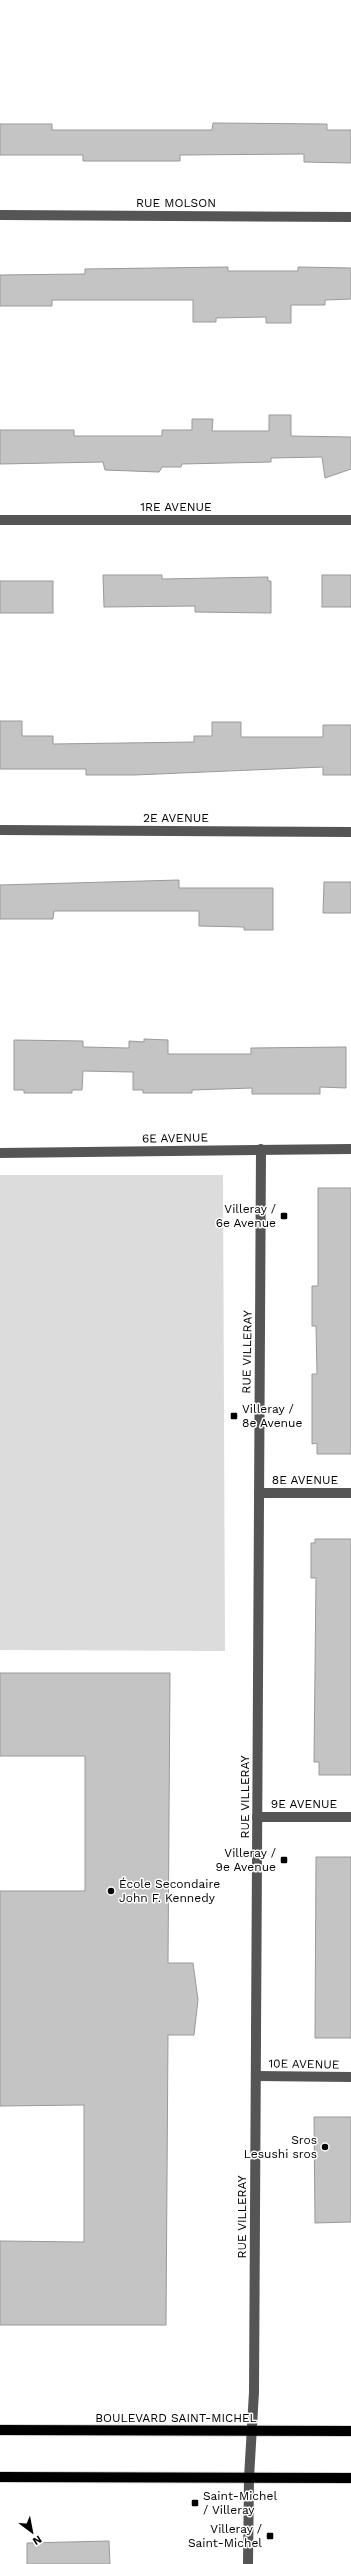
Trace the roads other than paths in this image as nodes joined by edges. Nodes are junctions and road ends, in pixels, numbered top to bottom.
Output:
1 (0, 215) edge
2 (351, 217) edge
3 (0, 520) edge
4 (351, 520) edge
5 (0, 830) edge
6 (351, 832) edge
7 (261, 1149) junction
8 (351, 1149) edge
9 (0, 1153) edge
10 (351, 1493) edge
11 (259, 1494) junction
12 (257, 1817) junction
13 (351, 1817) edge
14 (256, 2076) junction
15 (351, 2077) edge
16 (0, 2430) edge
17 (252, 2430) junction
18 (351, 2432) edge
19 (0, 2477) edge
20 (249, 2478) junction
21 (351, 2478) edge
22 (248, 2564) edge

1 - 2 street, RUE MOLSON
3 - 4 street, 1RE AVENUE
5 - 6 street, 2E AVENUE
7 - 8 street, 6E AVENUE
7 - 9 street, 6E AVENUE
7 - 11 street, RUE VILLERAY
10 - 11 street, 8E AVENUE
11 - 12 street, RUE VILLERAY
12 - 13 street, 9E AVENUE
12 - 14 street, RUE VILLERAY
14 - 15 street, 10E AVENUE
14 - 17 street, RUE VILLERAY
16 - 17 main road, BOULEVARD SAINT-MICHEL
17 - 18 main road, BOULEVARD SAINT-MICHEL
17 - 20 street, RUE VILLERAY
19 - 20 main road
20 - 21 main road
20 - 22 street, RUE VILLERAY

